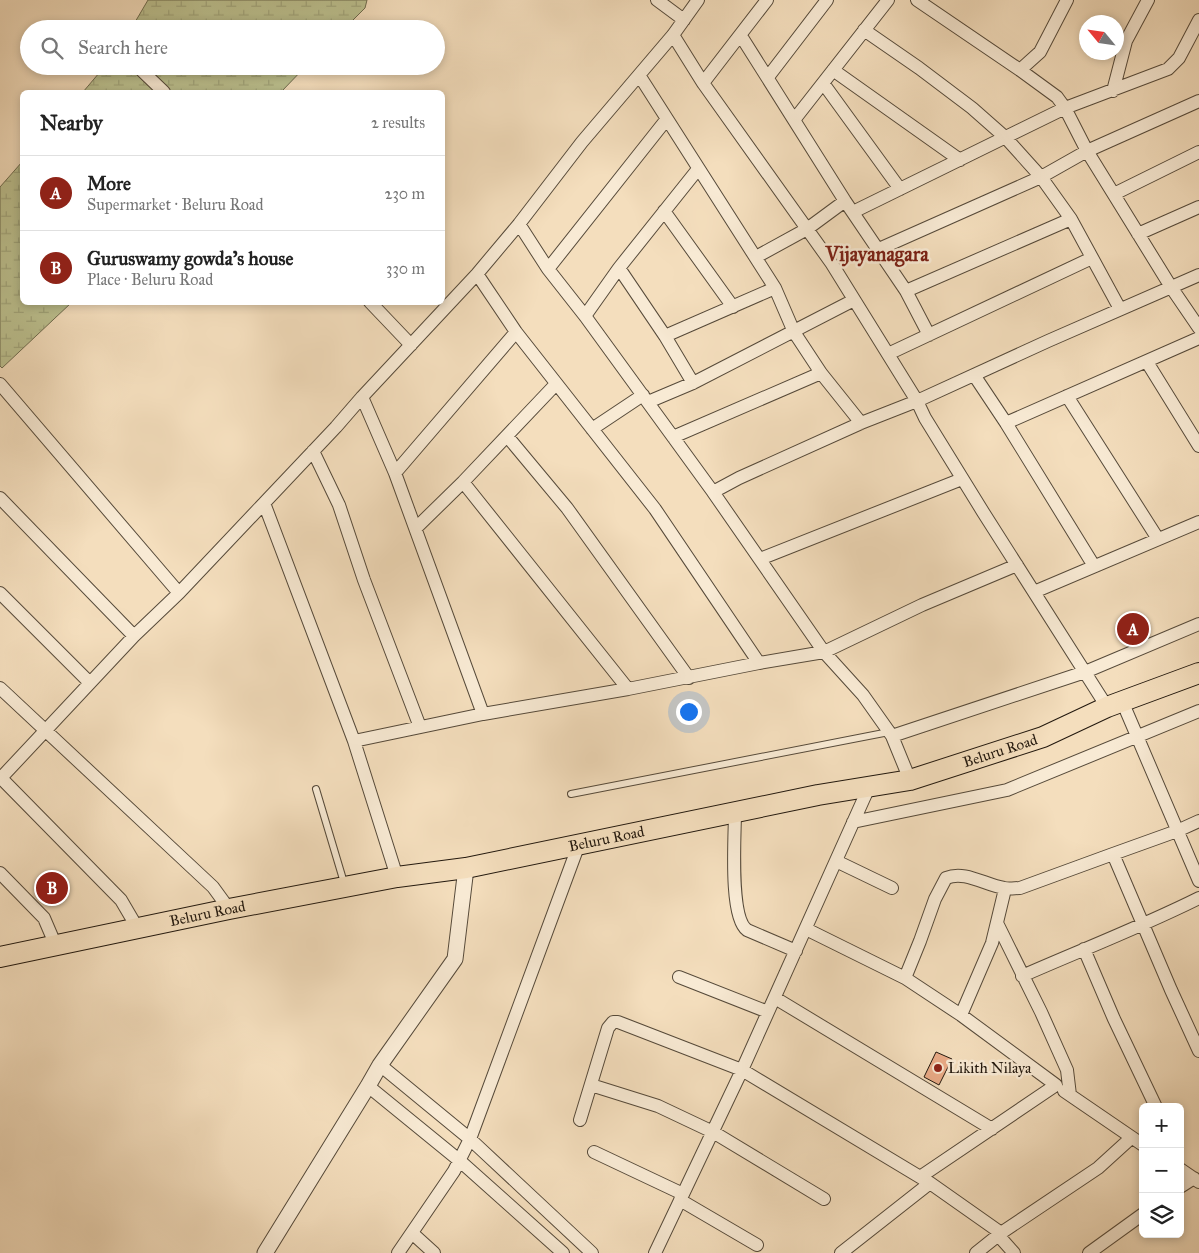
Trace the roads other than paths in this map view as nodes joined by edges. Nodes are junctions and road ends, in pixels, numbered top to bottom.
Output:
1 (657, 0) edge
2 (698, 0) edge
3 (767, 0) edge
4 (827, 0) edge
5 (888, 0) edge
6 (1067, 0) edge
7 (1148, 0) edge
8 (920, 1) edge
9 (684, 20) junction
10 (1199, 20) edge
11 (864, 30) junction
12 (673, 35) junction
13 (741, 36) junction
14 (833, 70) junction
15 (1020, 70) junction
16 (146, 75) edge
17 (639, 75) junction
18 (768, 77) junction
19 (703, 83) junction
20 (823, 83) junction
21 (162, 90) edge
22 (1113, 91) junction
23 (1199, 101) edge
24 (1065, 108) junction
25 (666, 120) junction
26 (794, 120) junction
27 (1006, 138) junction
28 (1087, 151) junction
29 (1199, 152) edge
30 (960, 160) junction
31 (698, 169) junction
32 (1041, 177) junction
33 (900, 189) junction
34 (1114, 194) junction
35 (845, 201) junction
36 (1199, 207) edge
37 (664, 211) junction
38 (853, 212) junction
39 (1071, 219) junction
40 (519, 224) junction
41 (807, 229) junction
42 (1138, 234) junction
43 (879, 249) junction
44 (756, 257) junction
45 (1092, 258) junction
46 (619, 268) junction
47 (548, 269) junction
48 (477, 274) junction
49 (1199, 275) edge
50 (1171, 287) junction
51 (775, 288) junction
52 (906, 291) junction
53 (854, 300) junction
54 (373, 305) edge
55 (733, 307) junction
56 (1120, 309) junction
57 (585, 316) junction
58 (1199, 328) edge
59 (516, 332) junction
60 (794, 332) junction
61 (930, 335) junction
62 (665, 336) junction
63 (1199, 338) edge
64 (411, 345) junction
65 (888, 354) junction
66 (1147, 362) junction
67 (821, 373) junction
68 (974, 375) junction
69 (693, 383) junction
70 (0, 384) edge
71 (556, 384) junction
72 (1066, 396) junction
73 (362, 397) junction
74 (646, 399) junction
75 (917, 401) junction
76 (861, 423) junction
77 (1006, 423) junction
78 (592, 430) junction
79 (507, 436) junction
80 (673, 436) junction
81 (1199, 446) edge
82 (313, 451) junction
83 (395, 473) junction
84 (962, 479) junction
85 (463, 482) junction
86 (714, 492) junction
87 (0, 498) edge
88 (264, 503) junction
89 (1199, 522) edge
90 (416, 528) junction
91 (1158, 539) junction
92 (760, 560) junction
93 (1017, 565) junction
94 (1094, 566) junction
95 (1034, 592) junction
96 (179, 593) junction
97 (0, 594) edge
98 (1199, 624) edge
99 (134, 636) junction
100 (824, 652) junction
101 (759, 662) junction
102 (1085, 672) junction
103 (1199, 672) edge
104 (690, 678) junction
105 (90, 682) junction
106 (0, 688) edge
107 (628, 689) junction
108 (1115, 704) junction
109 (1199, 711) edge
110 (483, 714) junction
111 (420, 726) junction
112 (45, 731) junction
113 (890, 734) junction
114 (1138, 737) junction
115 (354, 741) junction
116 (0, 779) edge
117 (910, 780) junction
118 (869, 787) junction
119 (316, 789) dead end
120 (571, 794) dead end
121 (735, 812) junction
122 (1199, 821) edge
123 (853, 822) junction
124 (1177, 831) junction
125 (579, 844) junction
126 (1113, 854) junction
127 (836, 861) junction
128 (466, 868) junction
129 (0, 874) edge
130 (396, 877) junction
131 (1199, 881) edge
132 (345, 887) junction
133 (892, 888) dead end
134 (1005, 889) junction
135 (1199, 898) edge
136 (229, 909) junction
137 (998, 925) junction
138 (1143, 926) junction
139 (138, 929) junction
140 (806, 929) junction
141 (56, 946) junction
142 (1084, 949) junction
143 (796, 951) junction
144 (0, 957) edge
145 (1022, 976) junction
146 (680, 977) dead end
147 (905, 978) junction
148 (775, 998) junction
149 (768, 1012) junction
150 (960, 1015) junction
151 (1199, 1051) edge
152 (380, 1065) junction
153 (742, 1070) junction
154 (591, 1085) junction
155 (1056, 1085) junction
156 (368, 1086) junction
157 (1070, 1095) junction
158 (1154, 1103) edge
159 (580, 1120) dead end
160 (992, 1128) junction
161 (712, 1132) junction
162 (1131, 1138) junction
163 (470, 1139) junction
164 (1139, 1143) edge
165 (594, 1152) dead end
166 (460, 1161) junction
167 (1184, 1172) edge
168 (925, 1180) junction
169 (1196, 1180) edge
170 (1184, 1186) edge
171 (681, 1197) junction
172 (824, 1199) dead end
173 (1139, 1217) edge
174 (412, 1232) junction
175 (1000, 1234) junction
176 (757, 1245) dead end
177 (265, 1253) edge
178 (398, 1253) edge
179 (434, 1253) edge
180 (563, 1253) edge
181 (592, 1253) edge
182 (655, 1253) edge
183 (841, 1253) edge
184 (976, 1253) edge
185 (1014, 1253) edge
186 (1088, 1253) edge

1 - 9 street
2 - 9 street
3 - 13 street
4 - 18 street
5 - 11 street
6 - 15 street
7 - 22 street
8 - 15 street
9 - 12 street
10 - 22 street
11 - 14 street
11 - 27 street
12 - 17 street
12 - 19 street
13 - 18 street
13 - 19 street
14 - 20 street
14 - 30 street
15 - 24 street
16 - 21 street
17 - 25 street
17 - 40 street
18 - 26 street
19 - 41 street
20 - 26 street
20 - 33 street
22 - 24 street
23 - 28 street
24 - 27 street
24 - 28 street
25 - 31 street
25 - 47 street
26 - 35 street
27 - 30 street
27 - 32 street
28 - 32 street
28 - 34 street
29 - 34 street
30 - 33 street
31 - 37 street
31 - 44 street
32 - 39 street
32 - 43 street
33 - 38 street
34 - 42 street
35 - 38 street
35 - 41 street
36 - 42 street
37 - 46 street
37 - 55 street
38 - 43 street
39 - 45 street
39 - 52 street
40 - 47 street
40 - 48 street
41 - 44 street
41 - 53 street
42 - 50 street
43 - 52 street
44 - 51 street
45 - 56 street
45 - 61 street
46 - 57 street
46 - 62 street
47 - 57 street
48 - 59 street
48 - 64 street
49 - 50 street
50 - 56 street
50 - 58 street
51 - 55 street
51 - 60 street
52 - 61 street
53 - 60 street
53 - 65 street
54 - 64 street
55 - 62 street
56 - 68 street
57 - 74 street
59 - 71 street
59 - 83 street
60 - 67 street
60 - 69 street
61 - 65 street
62 - 69 street
63 - 66 street
64 - 73 street
65 - 75 street
66 - 72 street
66 - 81 street
67 - 76 street
67 - 80 street
68 - 75 street
68 - 77 street
69 - 74 street
70 - 96 street
71 - 78 street
71 - 79 street
72 - 77 street
72 - 91 street
73 - 82 street
73 - 83 street
74 - 78 street
74 - 80 street
75 - 76 street
75 - 84 street
76 - 86 street
77 - 94 street
78 - 101 street
79 - 85 street
79 - 104 street
80 - 86 street
82 - 88 street
82 - 111 street
83 - 90 street
84 - 92 street
84 - 93 street
85 - 90 street
85 - 107 street
86 - 92 street
87 - 99 street
88 - 96 street
88 - 115 street
89 - 91 street
90 - 110 street
91 - 94 street
92 - 100 street
93 - 95 street
93 - 100 street
94 - 95 street
95 - 102 street
96 - 99 street
97 - 105 street
98 - 102 street
99 - 105 street
100 - 101 street
100 - 113 street
101 - 104 street
102 - 108 street
102 - 113 street
103 - 108 highway, Beluru Road
104 - 107 street
105 - 112 street
106 - 112 street
107 - 110 street
108 - 114 street
108 - 117 highway, Beluru Road
109 - 114 street
110 - 111 street
111 - 115 street
112 - 116 street
112 - 136 street
113 - 117 street
113 - 120 lane
114 - 123 street
114 - 124 street
115 - 130 street
116 - 139 street
117 - 118 highway, Beluru Road
118 - 121 highway, Beluru Road
118 - 123 street
119 - 132 lane
121 - 125 highway, Beluru Road
121 - 143 street
122 - 124 street
123 - 127 street
124 - 126 street
124 - 131 street
125 - 128 highway, Beluru Road
125 - 163 street
126 - 134 street
126 - 138 street
127 - 133 street
127 - 140 street
128 - 130 highway, Beluru Road
128 - 152 street
129 - 141 street
130 - 132 highway, Beluru Road
132 - 136 highway, Beluru Road
134 - 137 street
134 - 147 street
135 - 138 street
136 - 139 highway, Beluru Road
137 - 145 street
137 - 150 street
138 - 142 street
138 - 151 street
139 - 141 highway, Beluru Road
140 - 143 street
140 - 147 street
141 - 144 highway, Beluru Road
142 - 145 street
142 - 158 street
143 - 148 street
145 - 157 street
146 - 149 street
147 - 150 street
148 - 149 street
148 - 160 street
149 - 153 street
150 - 155 street
152 - 156 street
152 - 163 street
153 - 154 street
153 - 161 street
153 - 168 street
154 - 159 street
154 - 161 street
155 - 157 street
155 - 160 street
156 - 166 street
156 - 177 street
157 - 162 street
160 - 168 street
161 - 171 street
161 - 172 street
162 - 164 street
162 - 175 street
163 - 166 street
163 - 181 street
165 - 171 street
166 - 174 street
166 - 180 street
167 - 169 street
168 - 175 street
168 - 183 street
169 - 170 street
171 - 176 street
171 - 182 street
173 - 186 street
174 - 178 street
174 - 179 street
175 - 184 street
175 - 185 street

